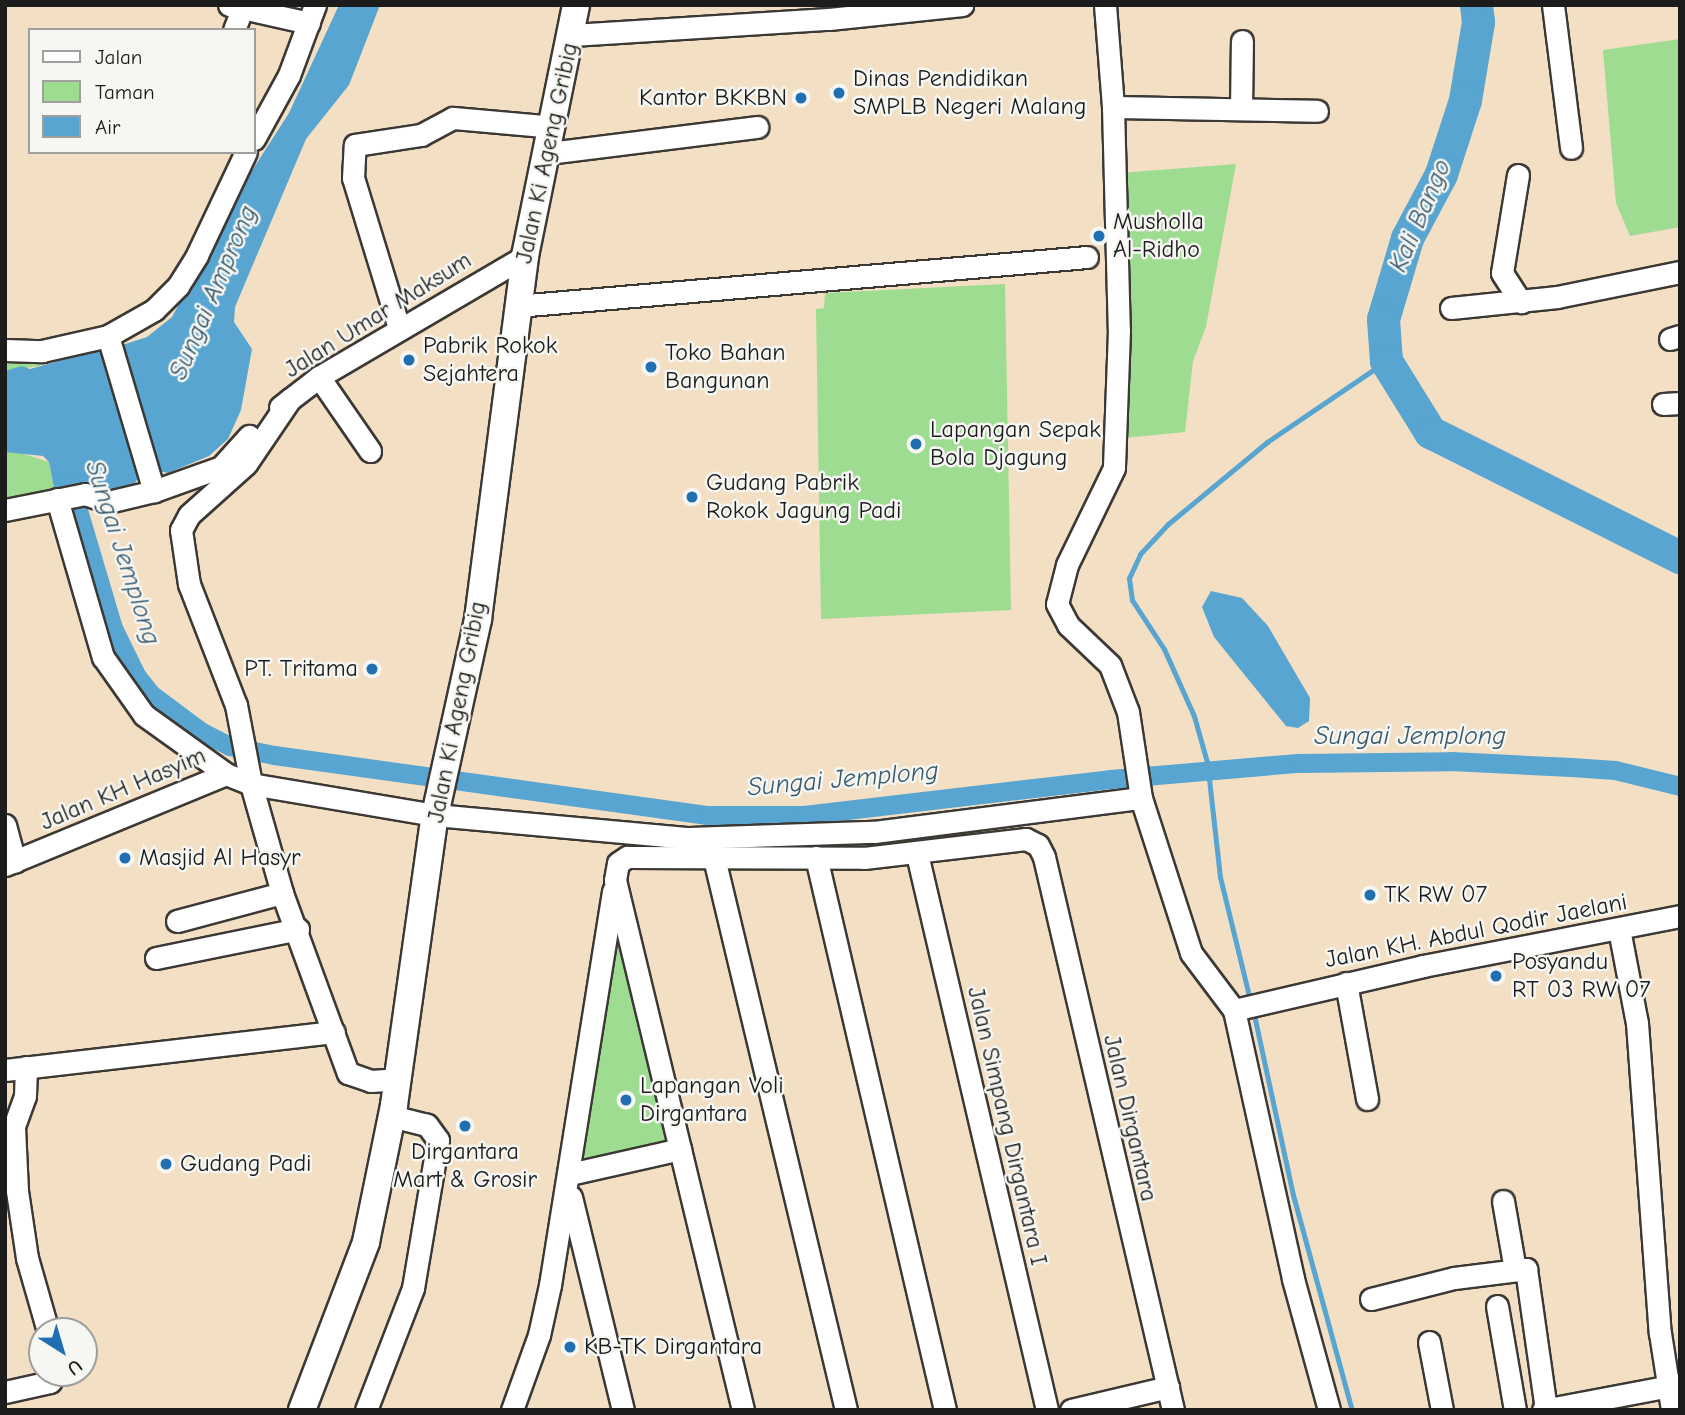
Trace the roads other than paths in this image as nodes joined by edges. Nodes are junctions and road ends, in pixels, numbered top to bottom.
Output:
1 (576, 5) edge
2 (962, 5) edge
3 (1105, 5) edge
4 (1553, 5) edge
5 (235, 7) edge
6 (312, 14) edge
7 (234, 28) edge
8 (572, 35) junction
9 (1242, 41) dead end
10 (1113, 107) junction
11 (1241, 109) junction
12 (1317, 111) dead end
13 (757, 127) dead end
14 (256, 135) edge
15 (550, 140) junction
16 (1571, 148) dead end
17 (245, 154) edge
18 (1518, 175) dead end
19 (525, 256) junction
20 (1087, 257) dead end
21 (1680, 272) edge
22 (1521, 302) junction
23 (517, 306) junction
24 (1451, 308) dead end
25 (399, 328) junction
26 (110, 341) junction
27 (5, 350) edge
28 (319, 377) junction
29 (290, 399) junction
30 (370, 451) dead end
31 (151, 482) junction
32 (58, 499) junction
33 (5, 510) edge
34 (226, 774) junction
35 (251, 779) junction
36 (1141, 795) junction
37 (436, 813) junction
38 (5, 825) edge
39 (917, 854) junction
40 (816, 857) junction
41 (714, 858) junction
42 (10, 863) edge
43 (615, 880) junction
44 (282, 893) junction
45 (1680, 916) edge
46 (177, 921) dead end
47 (298, 929) junction
48 (1619, 929) junction
49 (156, 958) dead end
50 (1346, 983) junction
51 (1239, 1009) junction
52 (334, 1032) junction
53 (16, 1069) edge
54 (397, 1079) junction
55 (1367, 1098) dead end
56 (392, 1116) junction
57 (680, 1149) junction
58 (570, 1181) junction
59 (1503, 1201) dead end
60 (1515, 1270) junction
61 (1371, 1299) dead end
62 (1497, 1306) dead end
63 (44, 1317) edge
64 (1670, 1332) edge
65 (1429, 1342) dead end
66 (1673, 1386) edge
67 (28, 1387) edge
68 (1167, 1387) junction
69 (5, 1392) edge
70 (302, 1410) edge
71 (366, 1410) edge
72 (512, 1410) edge
73 (624, 1410) edge
74 (743, 1410) edge
75 (846, 1410) edge
76 (945, 1410) edge
77 (1047, 1410) edge
78 (1071, 1410) edge
79 (1173, 1410) edge
80 (1329, 1410) edge
81 (1441, 1410) edge
82 (1515, 1410) edge
83 (1545, 1410) edge
84 (1672, 1410) edge

1 - 8 main road, Jalan Ki Ageng Gribig
2 - 8 street
3 - 10 street
4 - 16 street
5 - 6 street
5 - 7 street
6 - 14 street
8 - 15 main road, Jalan Ki Ageng Gribig
9 - 11 street
10 - 11 street
10 - 36 street
11 - 12 street
13 - 15 street
15 - 19 main road, Jalan Ki Ageng Gribig
15 - 25 street
17 - 26 street
18 - 22 street
19 - 23 main road, Jalan Ki Ageng Gribig
19 - 25 street, Jalan Umar Maksum
20 - 23 street
21 - 22 street
22 - 24 street
23 - 37 main road, Jalan Ki Ageng Gribig
25 - 28 street, Jalan Umar Maksum
26 - 27 street
26 - 31 street
28 - 29 street, Jalan Umar Maksum
28 - 30 street
29 - 31 street, Jalan Umar Maksum
29 - 35 street
31 - 32 street, Jalan Umar Maksum
32 - 33 street
32 - 34 street
34 - 35 street, Jalan KH Hasyim
34 - 42 street, Jalan KH Hasyim
35 - 37 street, Jalan KH Hasyim
35 - 44 street
36 - 37 street, Jalan KH Hasyim
36 - 51 street
37 - 54 main road, Jalan Ki Ageng Gribig
38 - 42 street
39 - 40 street
39 - 68 street, Jalan Dirgantara
39 - 77 street, Jalan Simpang Dirgantara I
40 - 41 street
40 - 76 street
41 - 43 street
41 - 75 street
43 - 57 street
43 - 58 street
44 - 46 street
44 - 47 street
45 - 48 street, Jalan KH. Abdul Qodir Jaelani
47 - 49 street
47 - 52 street
48 - 50 street, Jalan KH. Abdul Qodir Jaelani
48 - 64 street
50 - 51 street, Jalan KH. Abdul Qodir Jaelani
50 - 55 street
51 - 80 street
52 - 53 street
52 - 54 street
53 - 63 street
54 - 56 main road, Jalan Ki Ageng Gribig
56 - 70 main road, Jalan Ki Ageng Gribig
56 - 71 street
57 - 58 street
57 - 74 street
58 - 72 street
58 - 73 street
59 - 60 street
60 - 61 street
60 - 83 street
62 - 82 street
64 - 66 street
65 - 81 street
66 - 83 street
66 - 84 street
67 - 69 street
68 - 78 street
68 - 79 street, Jalan Dirgantara

